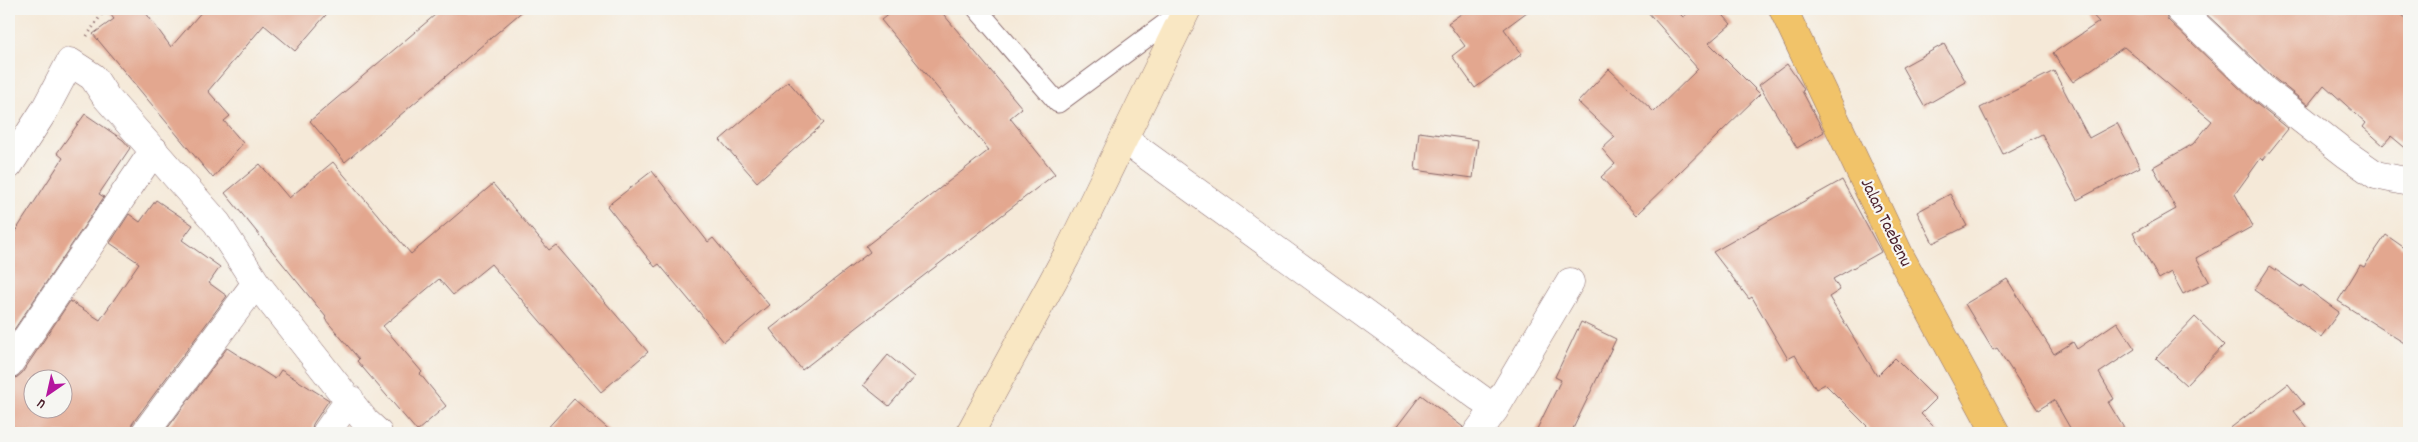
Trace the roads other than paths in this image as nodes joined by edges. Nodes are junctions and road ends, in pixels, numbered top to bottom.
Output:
1 (977, 9) edge
2 (1186, 9) edge
3 (1783, 9) edge
4 (2179, 9) edge
5 (1124, 139) junction
6 (154, 150) junction
7 (9, 165) edge
8 (2409, 182) edge
9 (1570, 282) dead end
10 (256, 284) junction
11 (9, 364) edge
12 (350, 399) junction
13 (1496, 409) junction
14 (145, 433) edge
15 (326, 433) edge
16 (378, 433) edge
17 (970, 433) edge
18 (1477, 433) edge
19 (1996, 433) edge

1 - 2 lane
2 - 5 street
3 - 19 main road, Jalan Taebenu
4 - 8 street
5 - 13 street
5 - 17 street
6 - 7 street
6 - 10 street
6 - 11 street
9 - 13 street
10 - 12 street
10 - 14 street
12 - 15 street
12 - 16 street
13 - 18 street

